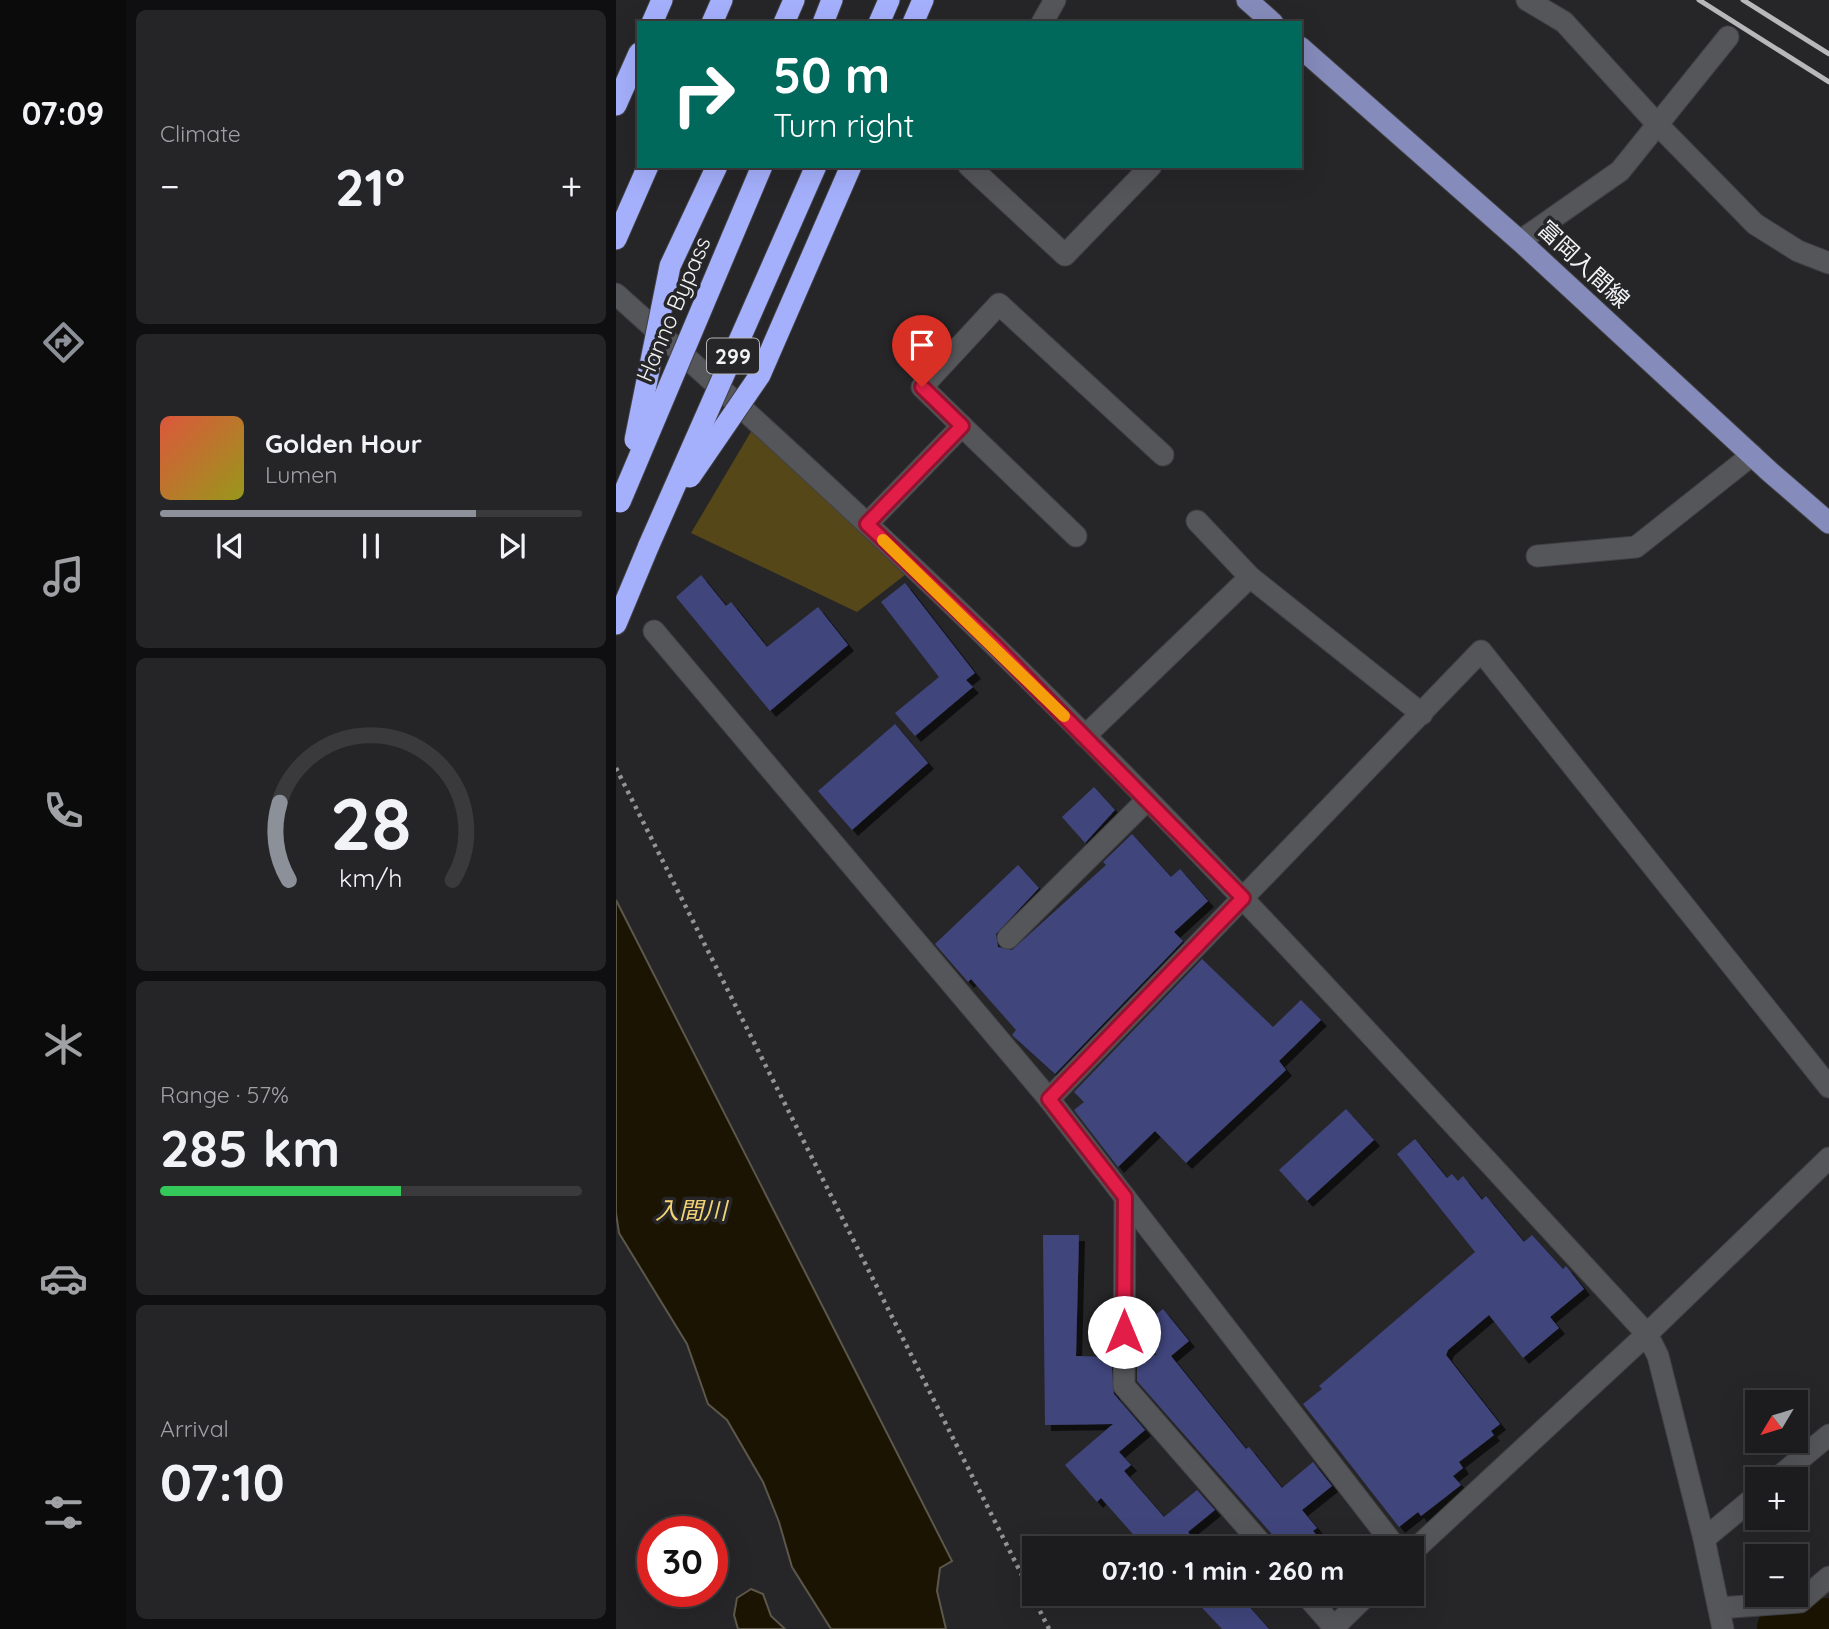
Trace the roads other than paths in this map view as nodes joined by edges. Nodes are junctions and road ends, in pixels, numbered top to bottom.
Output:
1 (662, 0) edge
2 (722, 0) edge
3 (832, 0) edge
4 (889, 0) edge
5 (923, 0) edge
6 (1055, 0) edge
7 (1247, 0) edge
8 (1527, 0) edge
9 (653, 21) edge
10 (713, 21) edge
11 (824, 21) edge
12 (880, 21) edge
13 (915, 21) edge
14 (1043, 21) edge
15 (1271, 21) edge
16 (1728, 37) dead end
17 (1302, 49) edge
18 (637, 58) edge
19 (616, 105) edge
20 (1658, 125) junction
21 (647, 168) edge
22 (716, 168) edge
23 (761, 168) edge
24 (815, 168) edge
25 (850, 168) edge
26 (972, 168) edge
27 (1149, 168) edge
28 (616, 239) edge
29 (1520, 241) junction
30 (1829, 263) edge
31 (616, 295) edge
32 (962, 426) junction
33 (1164, 455) dead end
34 (1752, 455) junction
35 (627, 484) junction
36 (616, 511) edge
37 (1197, 521) dead end
38 (660, 522) junction
39 (1829, 523) edge
40 (867, 524) junction
41 (1076, 537) dead end
42 (1537, 556) dead end
43 (1250, 577) junction
44 (616, 624) edge
45 (653, 631) dead end
46 (1422, 714) junction
47 (1084, 736) junction
48 (1147, 800) junction
49 (1243, 898) junction
50 (1008, 938) dead end
51 (1829, 1087) edge
52 (1049, 1099) junction
53 (1829, 1158) edge
54 (1125, 1197) junction
55 (1647, 1334) junction
56 (1829, 1435) edge
57 (1790, 1467) edge
58 (1745, 1504) edge
59 (1255, 1536) edge
60 (1387, 1536) edge
61 (1704, 1539) junction
62 (1424, 1541) edge
63 (1829, 1577) edge
64 (1315, 1606) edge
65 (1356, 1606) edge
66 (1721, 1619) edge
67 (1333, 1628) edge

1 - 9 highway
2 - 10 highway
3 - 11 highway
4 - 12 highway
5 - 13 highway
6 - 14 street
7 - 15 main road
8 - 20 street
16 - 20 street
17 - 29 main road, 富岡入間線
18 - 19 highway
20 - 29 street
20 - 30 street
21 - 28 highway
22 - 35 highway, bridge
23 - 35 highway, Hanno Bypass / 299, bridge
24 - 38 highway, 299, bridge
25 - 38 highway, bridge
26 - 27 street
29 - 34 main road, 富岡入間線
31 - 40 street
32 - 33 street
32 - 40 street
32 - 41 street
34 - 39 main road, 富岡入間線
34 - 42 street
35 - 36 highway, Hanno Bypass / 299, bridge
37 - 43 street
38 - 44 highway, 299, bridge
40 - 47 street
43 - 46 street
43 - 47 street
45 - 52 street
46 - 49 street
46 - 51 street
47 - 48 street
48 - 49 street
48 - 50 street
49 - 52 street
49 - 55 street
52 - 54 street
53 - 55 street
54 - 59 street
54 - 60 street
55 - 61 street
55 - 62 street
56 - 57 street
58 - 61 street
61 - 66 street
63 - 66 street
64 - 67 street
65 - 67 street

